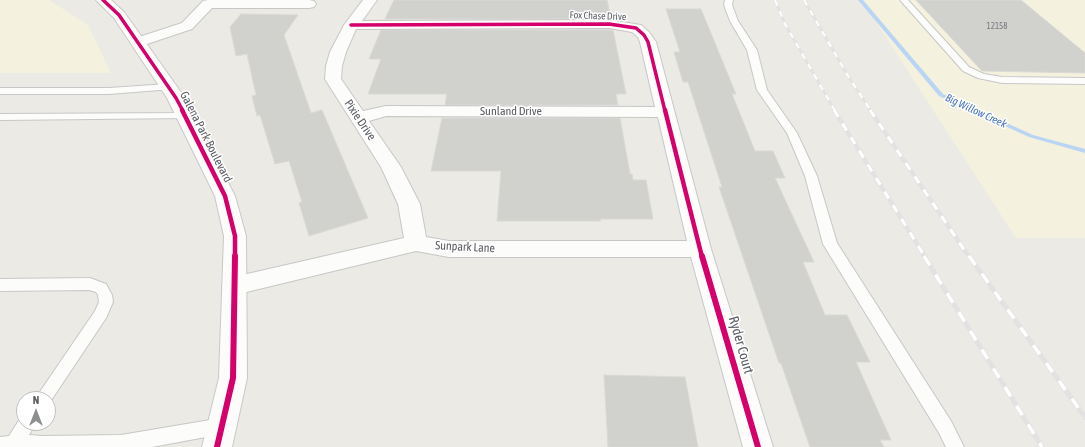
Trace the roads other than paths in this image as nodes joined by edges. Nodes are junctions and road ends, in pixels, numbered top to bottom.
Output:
1 (103, 0) edge
2 (370, 0) edge
3 (729, 0) edge
4 (904, 0) edge
5 (309, 4) dead end
6 (351, 25) junction
7 (138, 42) junction
8 (1085, 81) edge
9 (168, 87) junction
10 (0, 91) edge
11 (665, 112) junction
12 (185, 116) junction
13 (0, 118) edge
14 (358, 118) junction
15 (416, 243) junction
16 (700, 249) junction
17 (0, 285) edge
18 (234, 286) junction
19 (48, 391) edge
20 (222, 426) junction
21 (19, 431) edge
22 (7, 444) edge
23 (217, 447) edge
24 (758, 447) edge
25 (955, 447) edge

1 - 7 street, Galena Park Boulevard
2 - 6 street, Pixie Drive
3 - 25 lane
4 - 8 lane
5 - 7 street
6 - 11 street, Fox Chase Drive
6 - 14 street, Pixie Drive
7 - 9 street, Galena Park Boulevard
9 - 10 lane
9 - 12 street, Galena Park Boulevard
11 - 14 street, Sunland Drive
11 - 16 street, Fox Chase Drive
12 - 13 lane
12 - 18 street, Galena Park Boulevard
14 - 15 street, Pixie Drive
15 - 16 street, Sunpark Lane
15 - 18 street, Sunpark Lane
16 - 24 street, Ryder Court
17 - 19 lane
18 - 20 street, Galena Park Boulevard
20 - 22 lane
20 - 23 street, Galena Park Boulevard
21 - 22 lane

